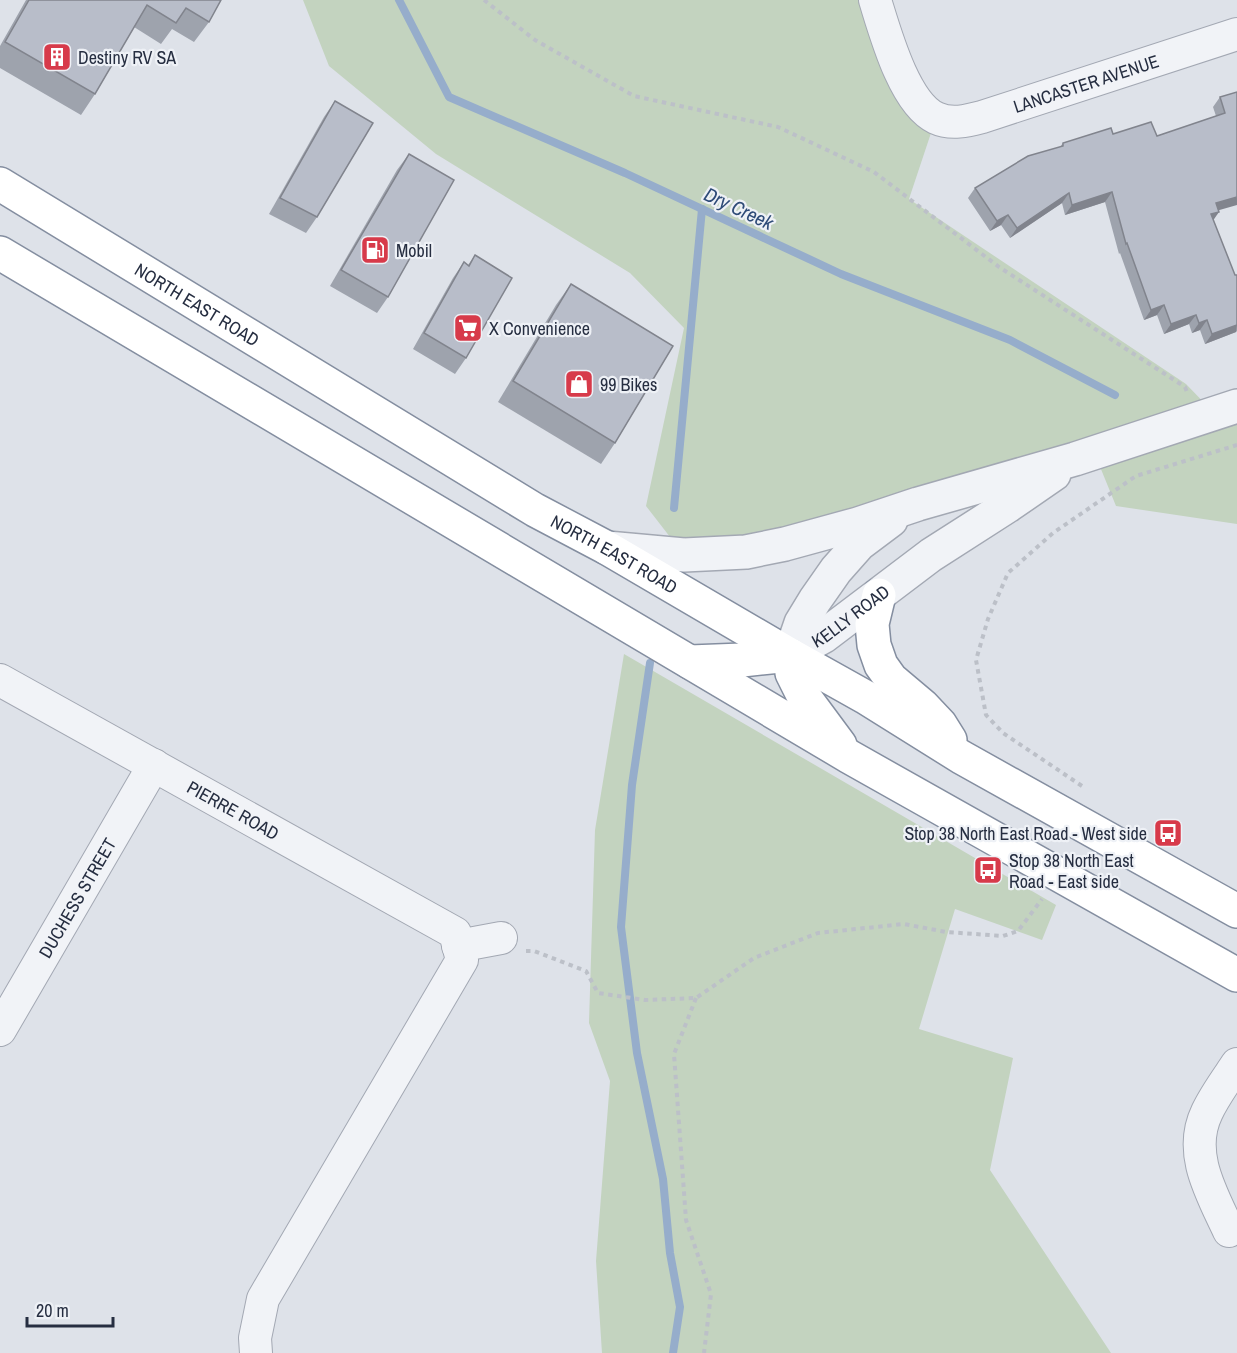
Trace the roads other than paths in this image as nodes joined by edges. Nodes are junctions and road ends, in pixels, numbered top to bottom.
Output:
1 (875, 0) edge
2 (1237, 34) edge
3 (0, 183) edge
4 (0, 253) edge
5 (1237, 406) edge
6 (1075, 459) junction
7 (918, 504) junction
8 (607, 548) junction
9 (879, 595) junction
10 (790, 655) junction
11 (690, 662) junction
12 (0, 680) edge
13 (848, 756) junction
14 (961, 757) junction
15 (154, 765) junction
16 (1237, 911) edge
17 (501, 938) road end
18 (458, 946) junction
19 (1237, 975) edge
20 (0, 1030) edge
21 (1237, 1064) edge
22 (1230, 1231) dead end
23 (256, 1353) edge

1 - 2 street, LANCASTER AVENUE
3 - 8 highway, NORTH EAST ROAD
4 - 11 highway
5 - 6 street, KELLY ROAD
6 - 7 street, KELLY ROAD
6 - 9 street, KELLY ROAD
7 - 8 street, KELLY ROAD
7 - 10 street, KELLY ROAD
8 - 10 highway, NORTH EAST ROAD
9 - 10 street, KELLY ROAD
9 - 14 highway
10 - 11 highway
10 - 13 highway
10 - 14 highway, NORTH EAST ROAD
11 - 13 highway
12 - 15 street, PIERRE ROAD
13 - 19 highway
14 - 16 highway, NORTH EAST ROAD
15 - 18 street, PIERRE ROAD
15 - 20 street, DUCHESS STREET
17 - 18 street
18 - 23 street
21 - 22 street

